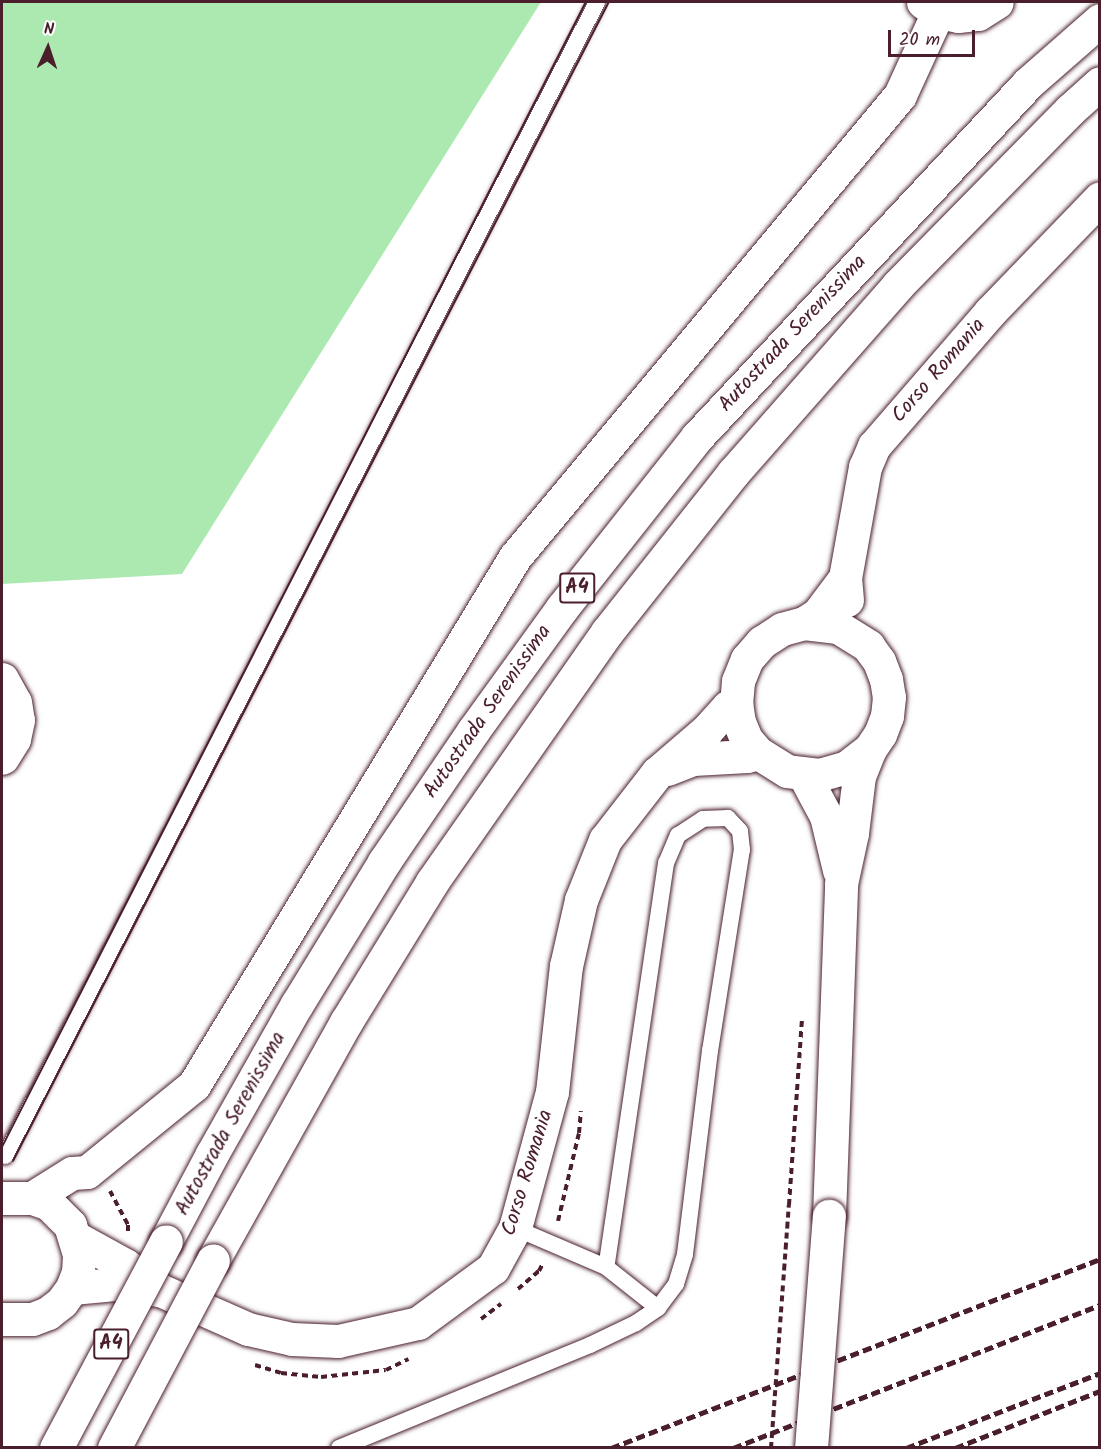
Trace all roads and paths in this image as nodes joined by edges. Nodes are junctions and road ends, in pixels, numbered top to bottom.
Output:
1 (597, 2) edge
2 (998, 2) edge
3 (930, 7) edge
4 (1100, 20) edge
5 (1100, 83) edge
6 (1100, 198) edge
7 (845, 578) junction
8 (804, 623) junction
9 (853, 635) junction
10 (2, 679) edge
11 (736, 704) junction
12 (870, 749) junction
13 (758, 753) junction
14 (2, 758) edge
15 (657, 773) junction
16 (804, 775) junction
17 (841, 884) junction
18 (5, 1156) dead end
19 (98, 1180) junction
20 (17, 1198) edge
21 (789, 1205) dead end
22 (515, 1228) junction
23 (73, 1232) junction
24 (128, 1242) dead end
25 (606, 1267) junction
26 (72, 1288) junction
27 (160, 1290) junction
28 (658, 1308) junction
29 (2, 1319) edge
30 (339, 1446) edge
31 (56, 1448) edge
32 (114, 1448) edge
33 (771, 1448) edge
34 (812, 1448) edge

1 - 18 lane
2 - 3 main road
3 - 19 main road
4 - 31 main road, Autostrada Serenissima / A4, bridge
5 - 32 main road, Autostrada Serenissima / A4, bridge
6 - 7 main road, Corso Romania
7 - 8 main road, Corso Romania
7 - 9 main road, Corso Romania
8 - 9 main road
8 - 11 main road
9 - 12 main road
10 - 14 main road
11 - 13 main road
11 - 15 main road, Corso Romania
12 - 16 main road
12 - 17 main road
13 - 15 main road
13 - 16 main road
15 - 22 main road, Corso Romania
16 - 17 main road
17 - 34 main road, bridge
19 - 20 main road
19 - 23 main road
19 - 24 path
20 - 23 main road, Corso Romania
21 - 33 path, bridge
22 - 25 lane
22 - 27 main road, Corso Romania
23 - 26 main road
23 - 27 main road, Corso Romania
25 - 28 lane
25 - 28 lane
26 - 27 main road, Corso Romania
26 - 29 main road
28 - 30 lane

